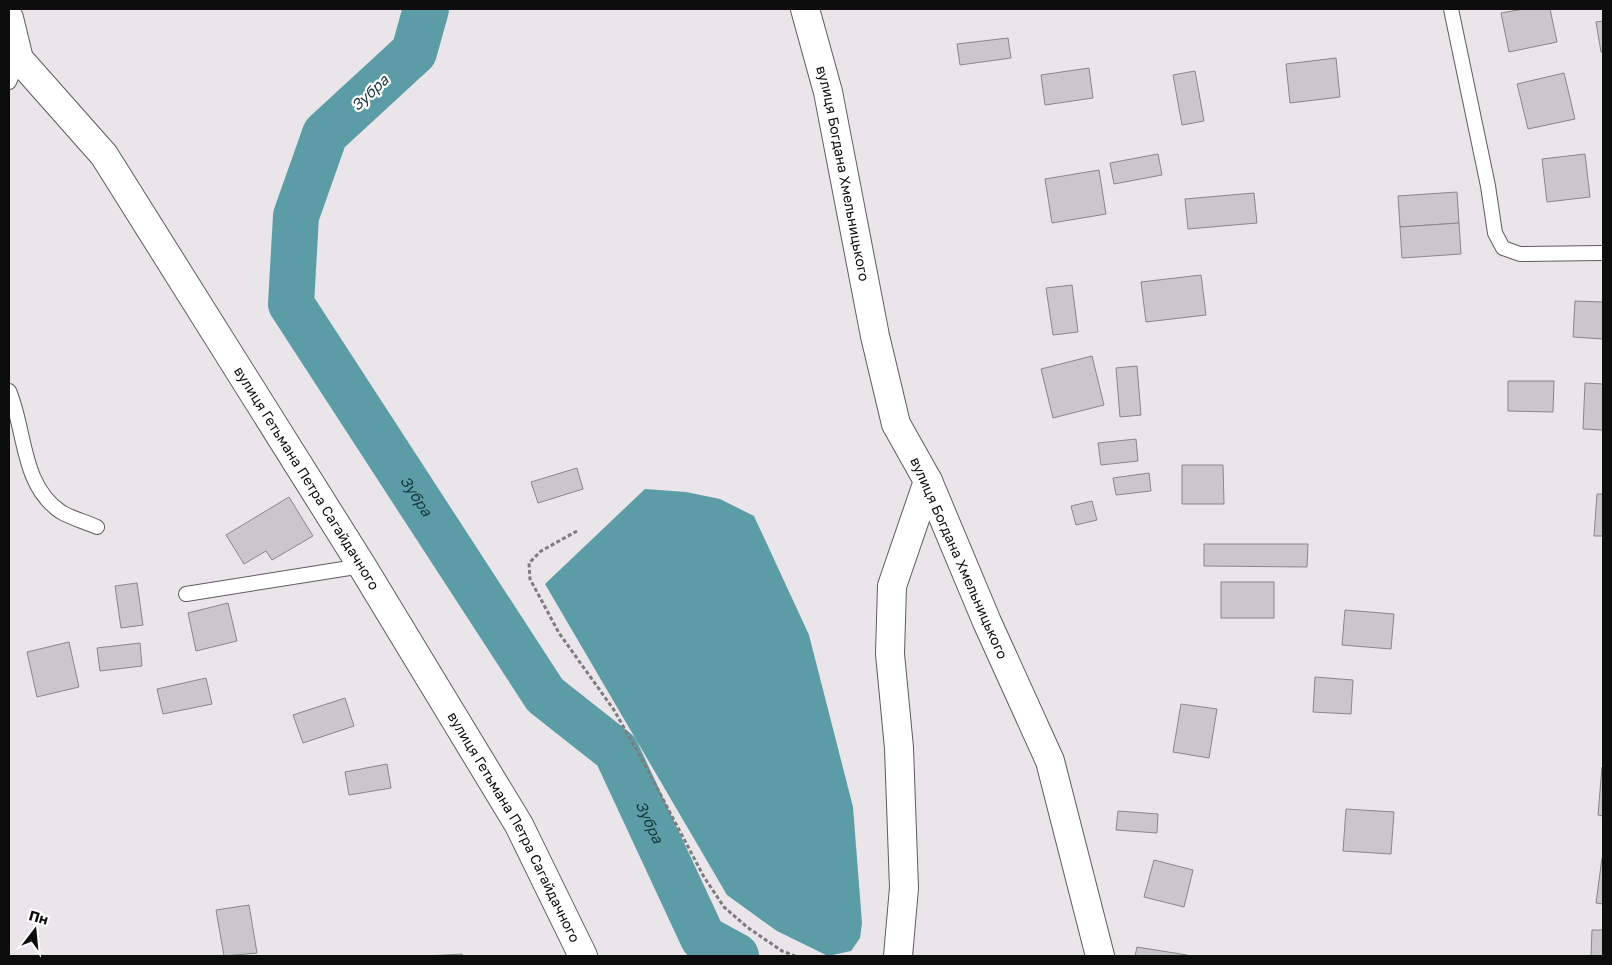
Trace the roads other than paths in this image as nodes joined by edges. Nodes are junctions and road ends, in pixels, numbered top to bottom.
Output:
1 (805, 9) edge
2 (1451, 9) edge
3 (9, 18) edge
4 (14, 70) edge
5 (1603, 253) edge
6 (9, 391) edge
7 (928, 481) junction
8 (97, 527) dead end
9 (362, 566) junction
10 (186, 594) dead end
11 (583, 956) edge
12 (898, 956) edge
13 (1100, 956) edge

1 - 7 street, вулиця Богдана Хмельницького
2 - 5 lane
3 - 4 street, вулиця Гетьмана Петра Сагайдачного
4 - 9 street, вулиця Гетьмана Петра Сагайдачного
6 - 8 lane
7 - 12 street
7 - 13 street, вулиця Богдана Хмельницького
9 - 10 lane
9 - 11 street, вулиця Гетьмана Петра Сагайдачного

